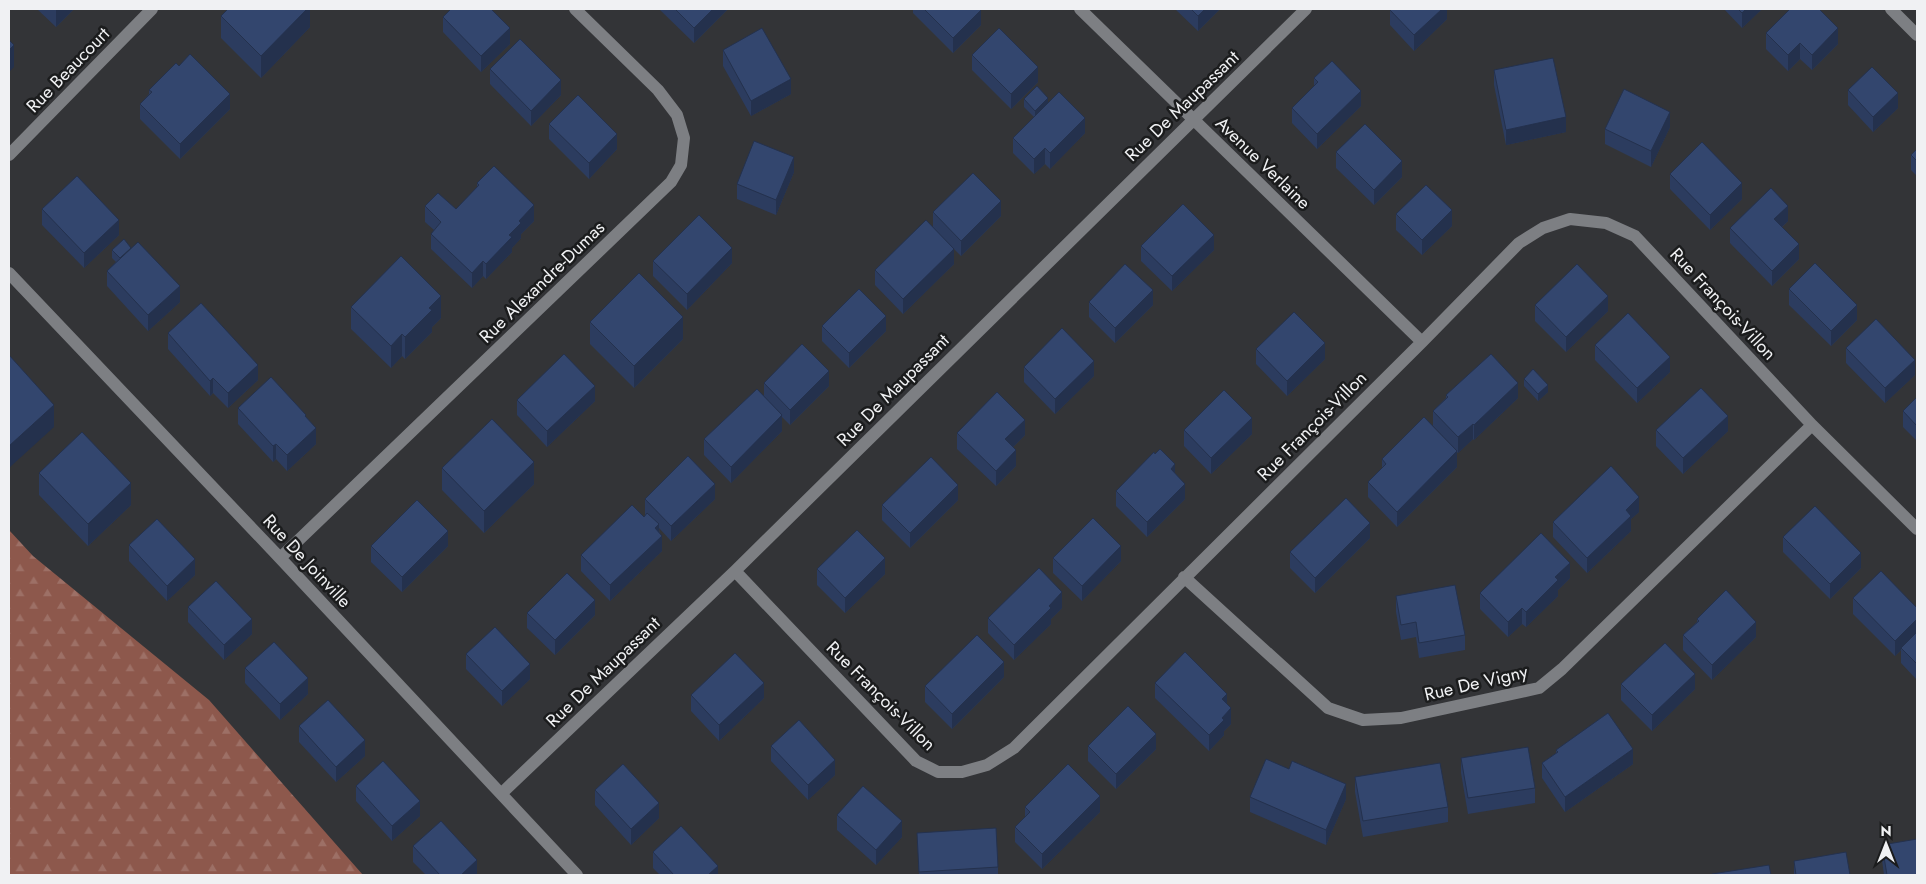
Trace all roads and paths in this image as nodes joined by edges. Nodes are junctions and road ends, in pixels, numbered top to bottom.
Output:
1 (152, 9) edge
2 (575, 9) edge
3 (1080, 9) edge
4 (1306, 9) edge
5 (1891, 9) edge
6 (1917, 35) edge
7 (1192, 119) junction
8 (9, 155) edge
9 (9, 274) edge
10 (1422, 342) junction
11 (1812, 424) junction
12 (1917, 529) edge
13 (280, 558) junction
14 (735, 571) junction
15 (1184, 577) junction
16 (502, 793) junction
17 (578, 875) edge

1 - 8 street, Rue Beaucourt
2 - 13 street, Rue Alexandre-Dumas
3 - 7 street, Avenue Verlaine
4 - 7 street, Rue De Maupassant
5 - 6 street
7 - 10 street, Avenue Verlaine
7 - 14 street, Rue De Maupassant
9 - 13 street, Rue De Joinville
10 - 11 street, Rue François-Villon
10 - 15 street, Rue François-Villon
11 - 12 street, Rue François-Villon
11 - 15 street, Rue De Vigny
13 - 16 street, Rue De Joinville
14 - 15 street, Rue François-Villon
14 - 16 street, Rue De Maupassant
16 - 17 street, Rue De Joinville

